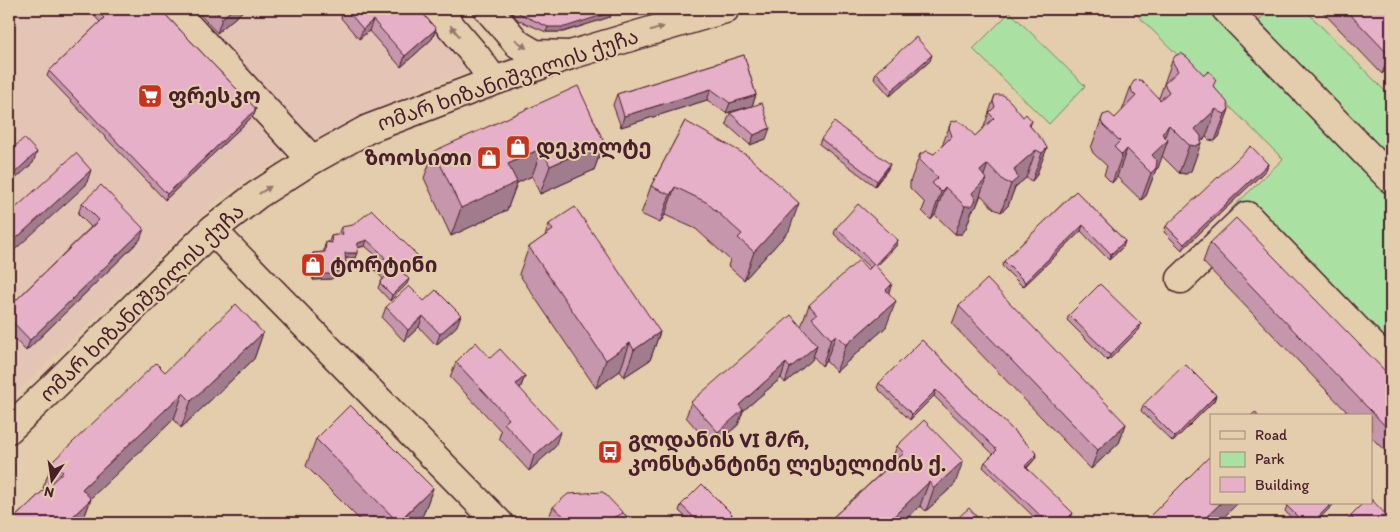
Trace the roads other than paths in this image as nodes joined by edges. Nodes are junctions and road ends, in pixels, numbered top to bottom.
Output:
1 (172, 9) edge
2 (436, 9) edge
3 (488, 9) edge
4 (724, 9) edge
5 (1226, 9) edge
6 (570, 55) junction
7 (494, 81) junction
8 (312, 160) junction
9 (1391, 179) edge
10 (212, 230) junction
11 (1181, 279) dead end
12 (1391, 366) edge
13 (9, 428) edge
14 (499, 523) edge

1 - 8 street
7 -> 2 street
3 -> 6 street
6 -> 4 street, ომარ ხიზანიშვილის ქუჩა
5 - 9 street
6 - 7 street, ომარ ხიზანიშვილის ქუჩა
7 - 8 street, ომარ ხიზანიშვილის ქუჩა
10 -> 8 street, ომარ ხიზანიშვილის ქუჩა
10 - 13 street, ომარ ხიზანიშვილის ქუჩა
10 - 14 street
11 - 12 street

